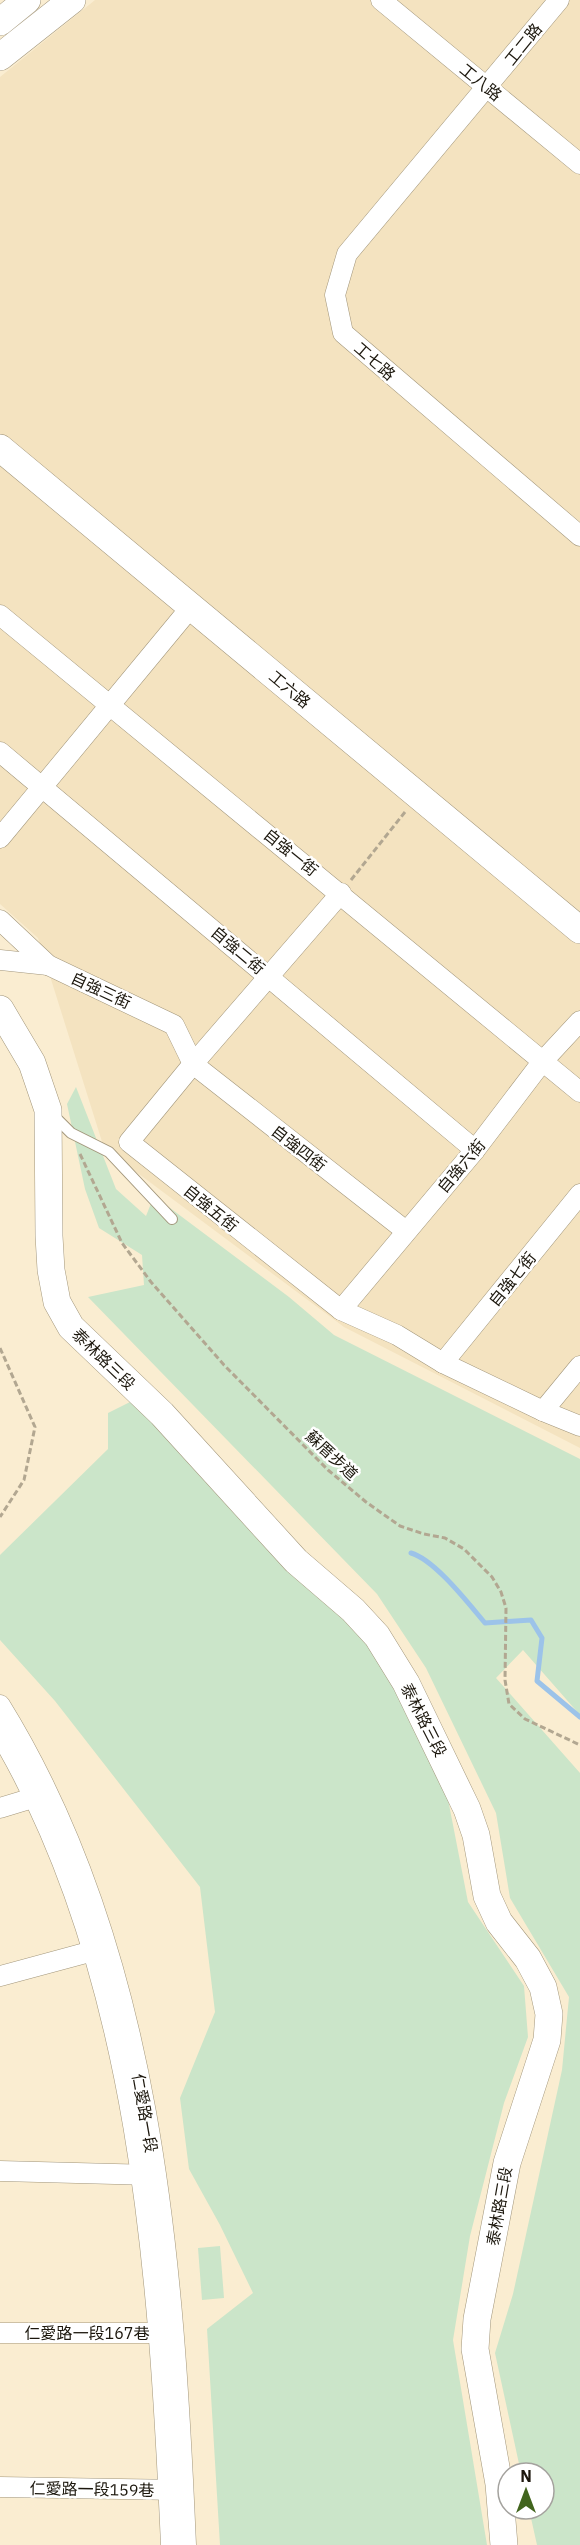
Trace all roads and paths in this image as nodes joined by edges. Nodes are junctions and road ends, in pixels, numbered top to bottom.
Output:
1 (27, 0) edge
2 (72, 0) edge
3 (381, 0) edge
4 (559, 0) edge
5 (0, 22) edge
6 (0, 57) edge
7 (488, 87) junction
8 (580, 164) edge
9 (0, 448) edge
10 (580, 536) edge
11 (191, 607) junction
12 (0, 615) edge
13 (110, 704) junction
14 (0, 752) edge
15 (43, 786) junction
16 (418, 795) junction
17 (0, 838) edge
18 (341, 893) junction
19 (0, 920) edge
20 (580, 930) edge
21 (0, 960) edge
22 (48, 965) junction
23 (269, 976) junction
24 (0, 1009) edge
25 (580, 1021) edge
26 (542, 1062) junction
27 (193, 1064) junction
28 (580, 1092) edge
29 (48, 1110) junction
30 (71, 1133) junction
31 (475, 1150) junction
32 (580, 1194) edge
33 (172, 1218) dead end
34 (406, 1231) junction
35 (340, 1310) junction
36 (0, 1348) edge
37 (443, 1363) junction
38 (580, 1366) edge
39 (543, 1411) junction
40 (580, 1426) edge
41 (0, 1517) edge
42 (0, 1705) edge
43 (0, 1734) edge
44 (580, 1745) edge
45 (42, 1796) junction
46 (0, 1808) edge
47 (99, 1949) junction
48 (0, 1976) edge
49 (0, 2171) edge
50 (148, 2175) junction
51 (166, 2333) junction
52 (0, 2334) edge
53 (0, 2487) edge
54 (176, 2490) junction
55 (171, 2545) edge
56 (186, 2545) edge
57 (504, 2545) edge

1 - 5 main road
2 - 6 main road
3 - 7 street, 工八路
4 - 7 street, 工二路
7 - 8 street, 工八路
7 - 10 street, 工七路
9 - 11 main road, 工六路
11 - 13 street
11 - 16 main road, 工六路
12 - 13 street, 自強一街
13 - 15 street
13 - 18 street, 自強一街
14 - 15 street, 自強二街
15 - 17 street
15 - 23 street, 自強二街
16 - 18 path
16 - 20 main road, 工六路
18 - 23 street, 自強五街
18 - 26 street, 自強一街
19 - 22 street, 自強三街
21 - 22 street
22 - 27 street, 自強三街
23 - 27 street, 自強五街
23 - 31 street, 自強二街
24 - 29 main road, 泰林路三段
25 - 26 street, 自強六街
26 - 28 street, 自強一街
26 - 31 street, 自強六街
27 - 34 street, 自強四街
27 - 35 street, 自強五街
29 - 30 lane
29 - 57 main road, 泰林路三段
30 - 33 lane
30 - 44 path, 蘇厝步道
31 - 34 street, 自強六街
32 - 37 street, 自強七街
34 - 35 street, 自強六街
35 - 37 street, 自強五街
36 - 41 path
37 - 39 street, 自強五街
38 - 39 street
39 - 40 street, 自強五街
42 - 45 street, 仁愛路一段
43 - 45 street, 仁愛路一段
45 - 46 street
45 - 47 street, 仁愛路一段
47 - 48 street
47 - 50 street, 仁愛路一段
49 - 50 street
50 - 51 street, 仁愛路一段
51 - 52 street, 仁愛路一段167巷
51 - 54 street, 仁愛路一段
53 - 54 street, 仁愛路一段159巷
54 - 55 street, 仁愛路一段
54 - 56 street, 仁愛路一段

